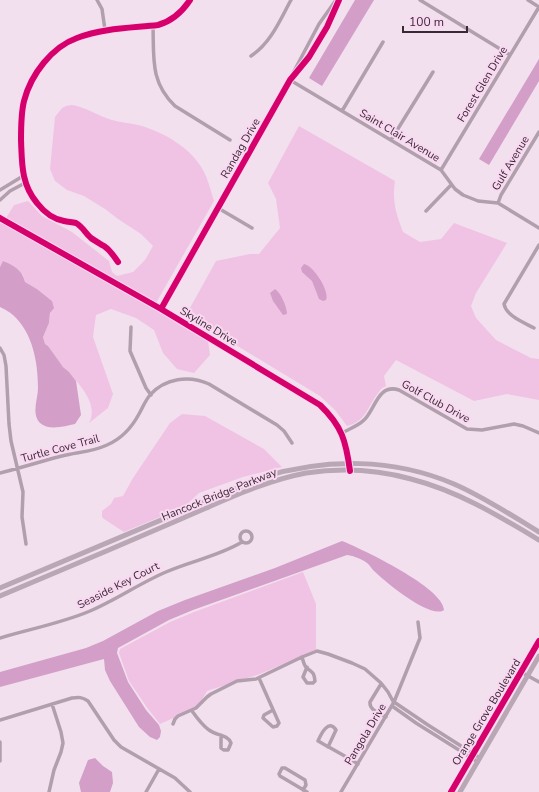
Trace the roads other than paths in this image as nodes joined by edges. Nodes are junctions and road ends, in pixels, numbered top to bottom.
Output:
1 (97, 0) edge
2 (190, 0) edge
3 (291, 0) edge
4 (337, 0) edge
5 (420, 0) edge
6 (528, 0) edge
7 (539, 7) edge
8 (153, 26) junction
9 (105, 30) junction
10 (383, 42) dead end
11 (510, 55) junction
12 (251, 56) dead end
13 (433, 72) dead end
14 (290, 80) junction
15 (342, 111) junction
16 (539, 132) edge
17 (230, 140) dead end
18 (391, 140) junction
19 (441, 170) junction
20 (23, 176) junction
21 (25, 183) junction
22 (451, 185) junction
23 (2, 189) edge
24 (7, 193) junction
25 (0, 200) edge
26 (498, 204) junction
27 (218, 208) junction
28 (426, 211) dead end
29 (0, 218) edge
30 (252, 228) dead end
31 (539, 228) edge
32 (539, 245) edge
33 (118, 262) dead end
34 (161, 309) junction
35 (131, 327) dead end
36 (534, 328) dead end
37 (0, 348) edge
38 (150, 395) junction
39 (342, 433) junction
40 (539, 433) edge
41 (292, 443) dead end
42 (349, 463) junction
43 (17, 469) junction
44 (350, 471) junction
45 (0, 473) edge
46 (539, 532) edge
47 (539, 540) edge
48 (242, 542) dead end
49 (26, 544) dead end
50 (0, 588) edge
51 (0, 596) edge
52 (418, 622) dead end
53 (0, 638) edge
54 (539, 641) edge
55 (539, 656) edge
56 (302, 657) junction
57 (307, 667) junction
58 (521, 672) junction
59 (528, 675) junction
60 (259, 678) junction
61 (539, 682) edge
62 (382, 684) junction
63 (52, 704) junction
64 (393, 704) junction
65 (274, 710) junction
66 (192, 711) junction
67 (386, 717) junction
68 (0, 720) edge
69 (173, 724) dead end
70 (221, 735) dead end
71 (0, 742) edge
72 (328, 747) junction
73 (472, 755) junction
74 (479, 760) junction
75 (0, 761) edge
76 (358, 764) junction
77 (159, 769) junction
78 (305, 791) edge
79 (49, 792) edge
80 (146, 792) edge
81 (190, 792) edge
82 (341, 792) edge
83 (451, 792) edge
84 (460, 792) edge

1 - 9 street
2 - 8 street
3 - 12 street
4 - 14 street, Randag Drive
4 - 14 street, Randag Drive
5 - 11 street
6 - 7 street
7 - 11 street, Forest Glen Drive
8 - 9 street
8 - 17 street
9 - 20 street
10 - 15 street
11 - 19 street, Forest Glen Drive
13 - 18 street
14 - 15 street, Saint Clair Avenue
14 - 27 street, Randag Drive
15 - 18 street, Saint Clair Avenue
16 - 26 street, Gulf Avenue
18 - 19 street, Saint Clair Avenue
19 - 22 street, Saint Clair Avenue
20 - 21 street
20 - 23 street
21 - 24 street
21 - 33 street
22 - 26 street, Saint Clair Avenue
22 - 28 street
23 - 24 street
24 - 25 street
26 - 31 street, Saint Clair Avenue
27 - 30 street
27 - 34 street, Randag Drive
29 - 34 main road, Skyline Drive
32 - 36 street
34 - 39 main road, Skyline Drive
35 - 38 street
37 - 43 street
38 - 41 street, Turtle Cove Trail
38 - 43 street, Turtle Cove Trail
39 - 40 street, Golf Club Drive
39 - 42 main road, Skyline Drive
42 - 44 main road, Skyline Drive
42 - 46 main road, Hancock Bridge Parkway
42 - 50 main road, Hancock Bridge Parkway
43 - 45 street, Turtle Cove Trail
43 - 49 street
44 - 47 main road, Hancock Bridge Parkway
44 - 51 main road, Hancock Bridge Parkway
48 - 53 street, Seaside Key Court
52 - 64 street
54 - 58 main road, Orange Grove Boulevard
55 - 59 main road, Orange Grove Boulevard
56 - 57 street
56 - 60 street, Pangola Drive
56 - 62 street, Pangola Drive
57 - 57 street
58 - 59 street
58 - 73 main road, Orange Grove Boulevard
59 - 61 street
59 - 74 main road, Orange Grove Boulevard
60 - 65 street
60 - 66 street, Pangola Drive
62 - 64 street, Pangola Drive
62 - 67 street
63 - 68 street
63 - 77 street
63 - 79 street
64 - 67 street, Pangola Drive
64 - 73 street
65 - 65 street
66 - 69 street, Pangola Drive
66 - 70 street
67 - 76 street, Pangola Drive
71 - 75 street
72 - 72 street
72 - 76 street
73 - 74 street
73 - 83 main road, Orange Grove Boulevard
74 - 84 main road, Orange Grove Boulevard
76 - 82 street, Pangola Drive
77 - 80 street
77 - 81 street
78 - 78 street

